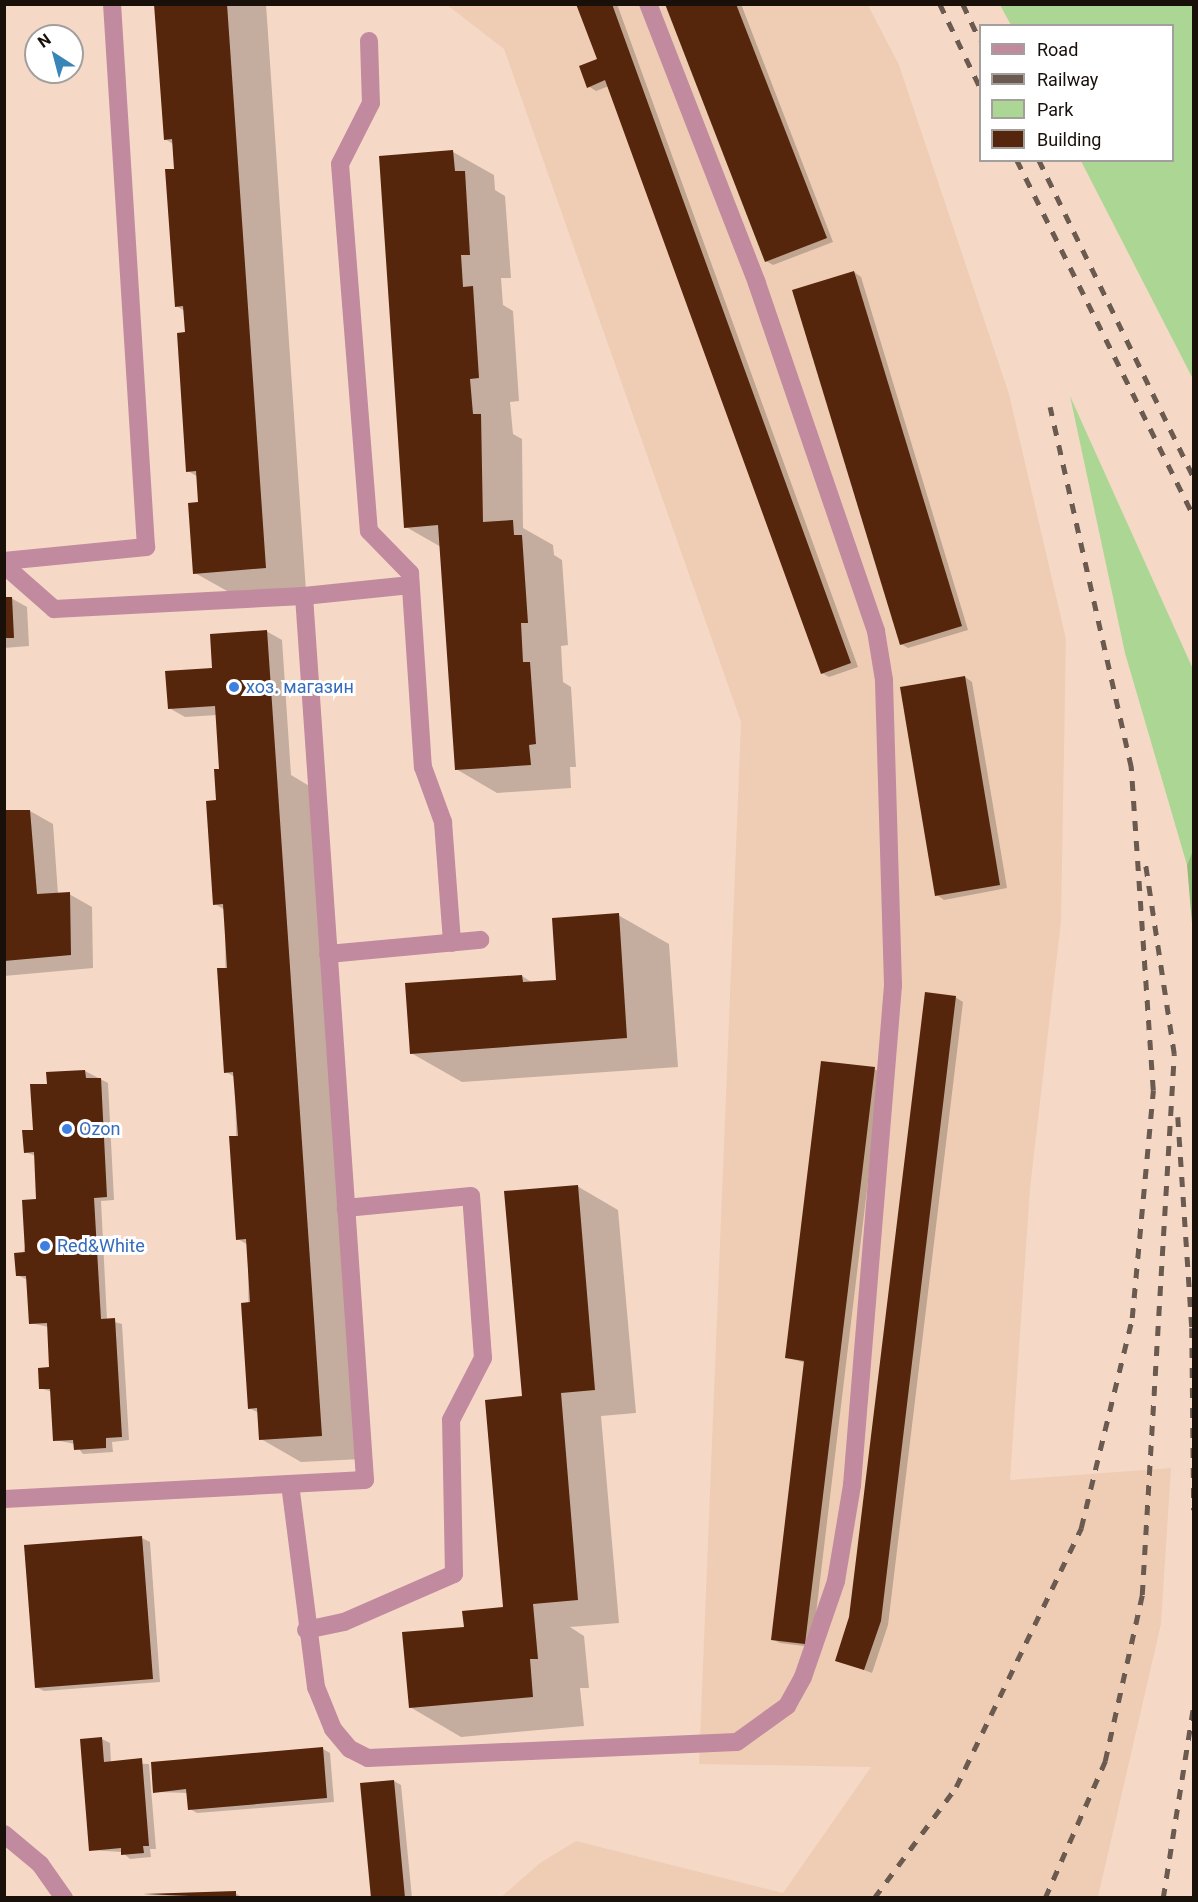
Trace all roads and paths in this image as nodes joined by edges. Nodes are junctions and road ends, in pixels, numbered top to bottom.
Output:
1 (112, 4) edge
2 (648, 4) edge
3 (369, 40) dead end
4 (4, 563) edge
5 (410, 585) junction
6 (304, 596) junction
7 (480, 940) dead end
8 (452, 943) junction
9 (328, 954) junction
10 (346, 1208) junction
11 (290, 1484) junction
12 (4, 1499) edge
13 (306, 1630) junction
14 (4, 1834) edge
15 (64, 1898) edge

1 - 4 lane
2 - 13 lane
3 - 5 lane
4 - 6 lane
5 - 6 lane
5 - 8 lane
6 - 9 lane
7 - 8 lane
8 - 9 lane
9 - 10 lane
10 - 11 lane
10 - 13 lane
11 - 12 lane
11 - 13 lane
14 - 15 lane

